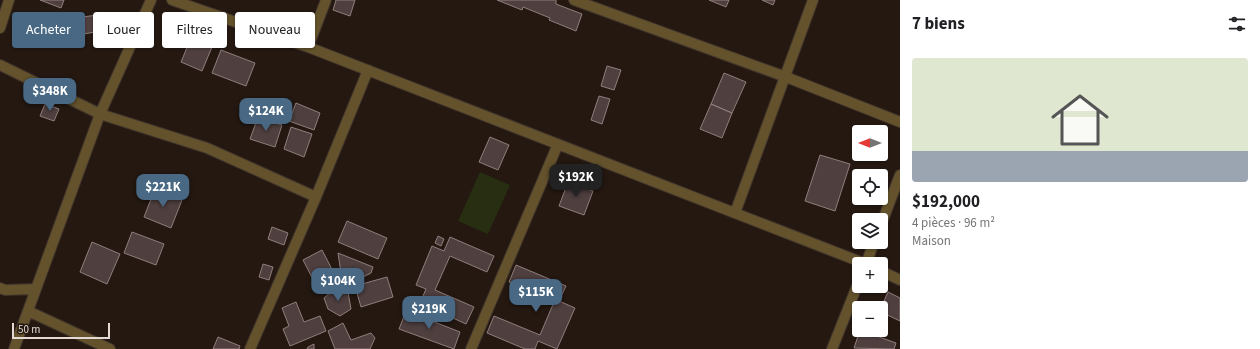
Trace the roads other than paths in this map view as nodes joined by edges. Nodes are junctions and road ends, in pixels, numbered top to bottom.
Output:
1 (9, 0) edge
2 (151, 0) edge
3 (172, 0) edge
4 (326, 0) edge
5 (574, 0) edge
6 (813, 0) edge
7 (235, 22) edge
8 (0, 28) edge
9 (315, 29) edge
10 (311, 48) edge
11 (0, 65) edge
12 (368, 70) junction
13 (786, 77) junction
14 (100, 114) junction
15 (900, 122) edge
16 (558, 144) junction
17 (900, 175) edge
18 (316, 197) junction
19 (735, 213) junction
20 (886, 213) edge
21 (852, 259) edge
22 (888, 274) edge
23 (900, 280) edge
24 (0, 288) edge
25 (36, 289) junction
26 (854, 293) edge
27 (28, 311) junction
28 (14, 349) edge
29 (110, 349) edge
30 (250, 349) edge
31 (471, 349) edge
32 (832, 349) edge

1 - 8 street
2 - 14 street
3 - 7 street
4 - 9 street
5 - 13 street
6 - 13 street
10 - 12 street
11 - 14 street
12 - 16 street
12 - 18 street
13 - 15 street
13 - 19 street
14 - 18 street
14 - 25 street
16 - 19 street
16 - 31 street
17 - 20 street
18 - 30 street
19 - 21 street
22 - 23 street
24 - 25 street
25 - 27 street
26 - 32 street
27 - 28 street
27 - 29 street

